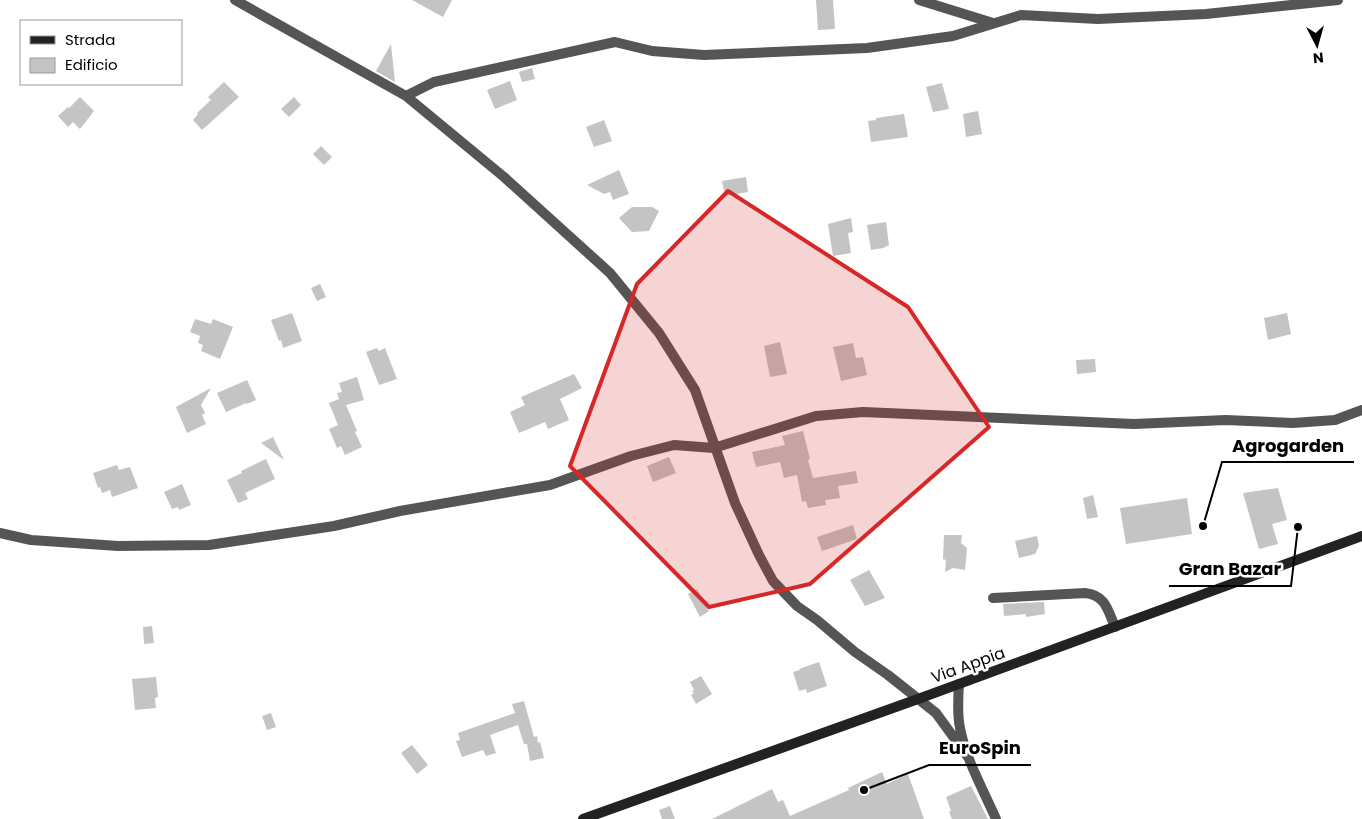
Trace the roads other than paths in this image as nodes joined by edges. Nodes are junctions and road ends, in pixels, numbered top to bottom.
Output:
1 (235, 0) edge
2 (919, 0) edge
3 (1338, 0) edge
4 (992, 23) junction
5 (406, 96) junction
6 (1362, 410) edge
7 (714, 448) junction
8 (0, 533) edge
9 (1362, 536) edge
10 (993, 598) dead end
11 (1115, 627) junction
12 (958, 684) junction
13 (918, 699) junction
14 (968, 757) junction
15 (583, 819) edge
16 (996, 819) edge

1 - 5 street
2 - 4 street
3 - 4 street
4 - 5 street
5 - 7 street
6 - 7 street
7 - 8 street
7 - 13 street
9 - 11 main road, Via Appia
10 - 11 street
11 - 12 main road, Via Appia
12 - 13 main road, Via Appia
12 - 14 street
13 - 14 street
13 - 15 main road, Via Appia
14 - 16 street

